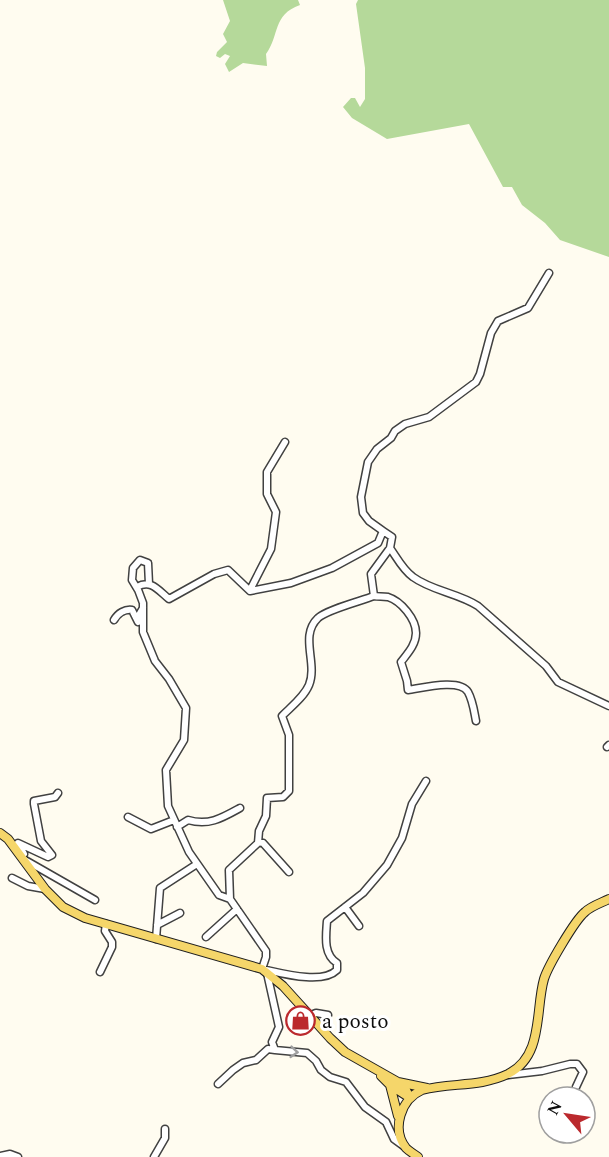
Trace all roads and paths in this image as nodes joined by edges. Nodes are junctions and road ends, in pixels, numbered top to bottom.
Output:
1 (549, 273) dead end
2 (285, 442) dead end
3 (384, 531) junction
4 (390, 548) junction
5 (149, 584) junction
6 (138, 590) junction
7 (250, 590) junction
8 (374, 596) junction
9 (143, 607) junction
10 (114, 620) dead end
11 (609, 706) edge
12 (476, 721) dead end
13 (426, 781) dead end
14 (58, 793) dead end
15 (240, 808) dead end
16 (128, 818) dead end
17 (176, 824) junction
18 (0, 833) edge
19 (258, 842) junction
20 (24, 859) junction
21 (197, 864) junction
22 (289, 872) dead end
23 (12, 878) dead end
24 (45, 889) junction
25 (230, 899) junction
26 (609, 899) edge
27 (94, 900) dead end
28 (345, 907) junction
29 (237, 909) junction
30 (180, 913) dead end
31 (106, 924) junction
32 (157, 925) junction
33 (359, 926) dead end
34 (206, 937) dead end
35 (156, 939) junction
36 (264, 971) junction
37 (100, 972) dead end
38 (328, 1015) dead end
39 (309, 1016) junction
40 (275, 1050) junction
41 (377, 1072) junction
42 (504, 1075) junction
43 (399, 1082) junction
44 (218, 1084) dead end
45 (390, 1085) junction
46 (577, 1085) edge
47 (427, 1088) junction
48 (410, 1098) junction
49 (399, 1121) junction
50 (165, 1129) dead end
51 (406, 1148) junction
52 (0, 1156) edge
53 (18, 1157) edge
54 (154, 1157) edge
55 (418, 1157) edge

1 - 3 street
2 - 7 street
3 - 4 street
3 - 7 street
4 - 8 street
4 - 11 street
5 - 6 street
5 - 6 street
5 - 7 street
6 - 9 street
8 - 12 street
8 - 19 street
9 - 10 street
9 - 17 street
13 - 28 street
14 - 20 street
15 - 17 street
16 - 17 street
17 - 21 street
18 - 20 main road
19 - 22 street
19 - 25 street
20 - 24 main road
20 - 27 street
21 - 25 street
21 - 32 street
23 - 24 street
24 - 31 main road
25 - 29 street
26 - 42 main road
28 - 33 street
28 - 36 street
29 - 34 street
29 - 36 street
30 - 32 street
31 - 35 main road
31 - 37 street
32 - 35 street
35 - 36 main road
36 - 39 main road
36 - 40 street
38 - 39 street
39 - 41 main road
40 - 44 street
40 -> 51 street
41 - 43 main road
41 - 45 main road
42 - 46 street
42 - 47 main road
43 - 47 main road
43 - 48 main road
45 - 48 main road
45 - 49 main road
47 - 48 main road
48 - 49 main road
49 - 51 main road
50 - 54 street
51 - 55 main road
52 - 53 street

